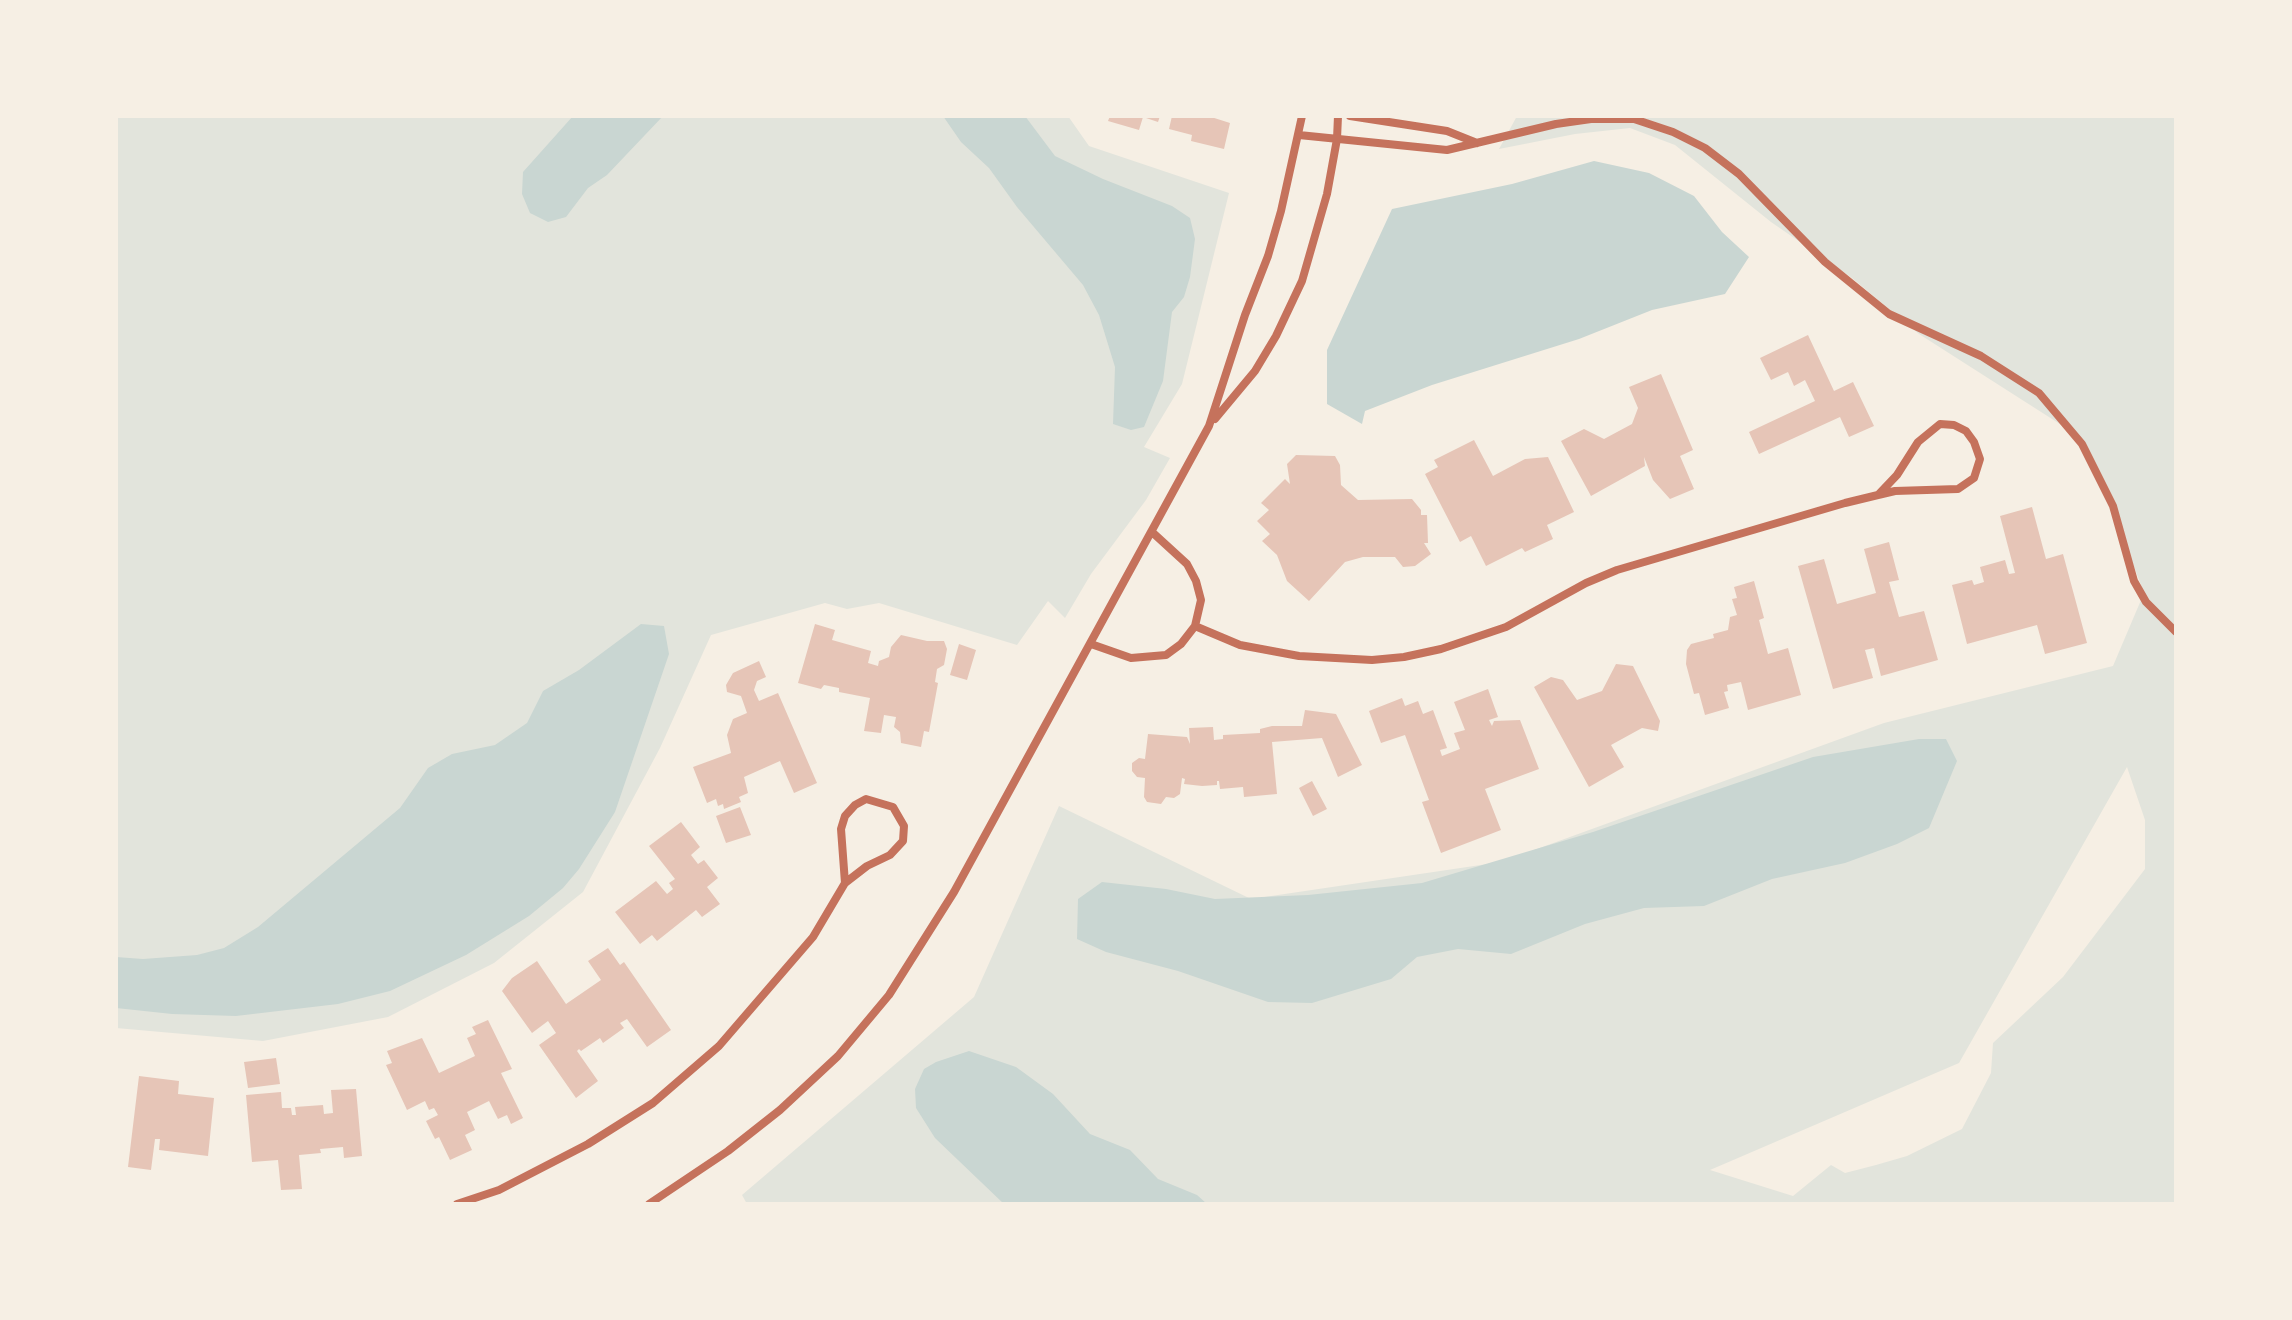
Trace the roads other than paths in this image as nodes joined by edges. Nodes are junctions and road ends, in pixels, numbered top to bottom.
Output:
1 (1302, 116) edge
2 (1338, 116) edge
3 (1350, 116) edge
4 (1299, 135) junction
5 (1337, 139) junction
6 (1477, 143) junction
7 (1209, 426) junction
8 (1878, 495) junction
9 (1152, 532) junction
10 (1195, 626) junction
11 (2176, 632) edge
12 (1091, 644) junction
13 (845, 883) junction
14 (457, 1204) edge
15 (649, 1204) edge

1 - 4 street
2 - 5 street
3 - 6 street
4 - 5 street
4 - 7 street
5 - 6 street
5 - 7 street
6 - 11 street
7 - 9 street
8 - 8 street
8 - 10 street
9 - 10 street
9 - 12 street
10 - 12 street
12 - 15 street
13 - 13 street
13 - 14 street

